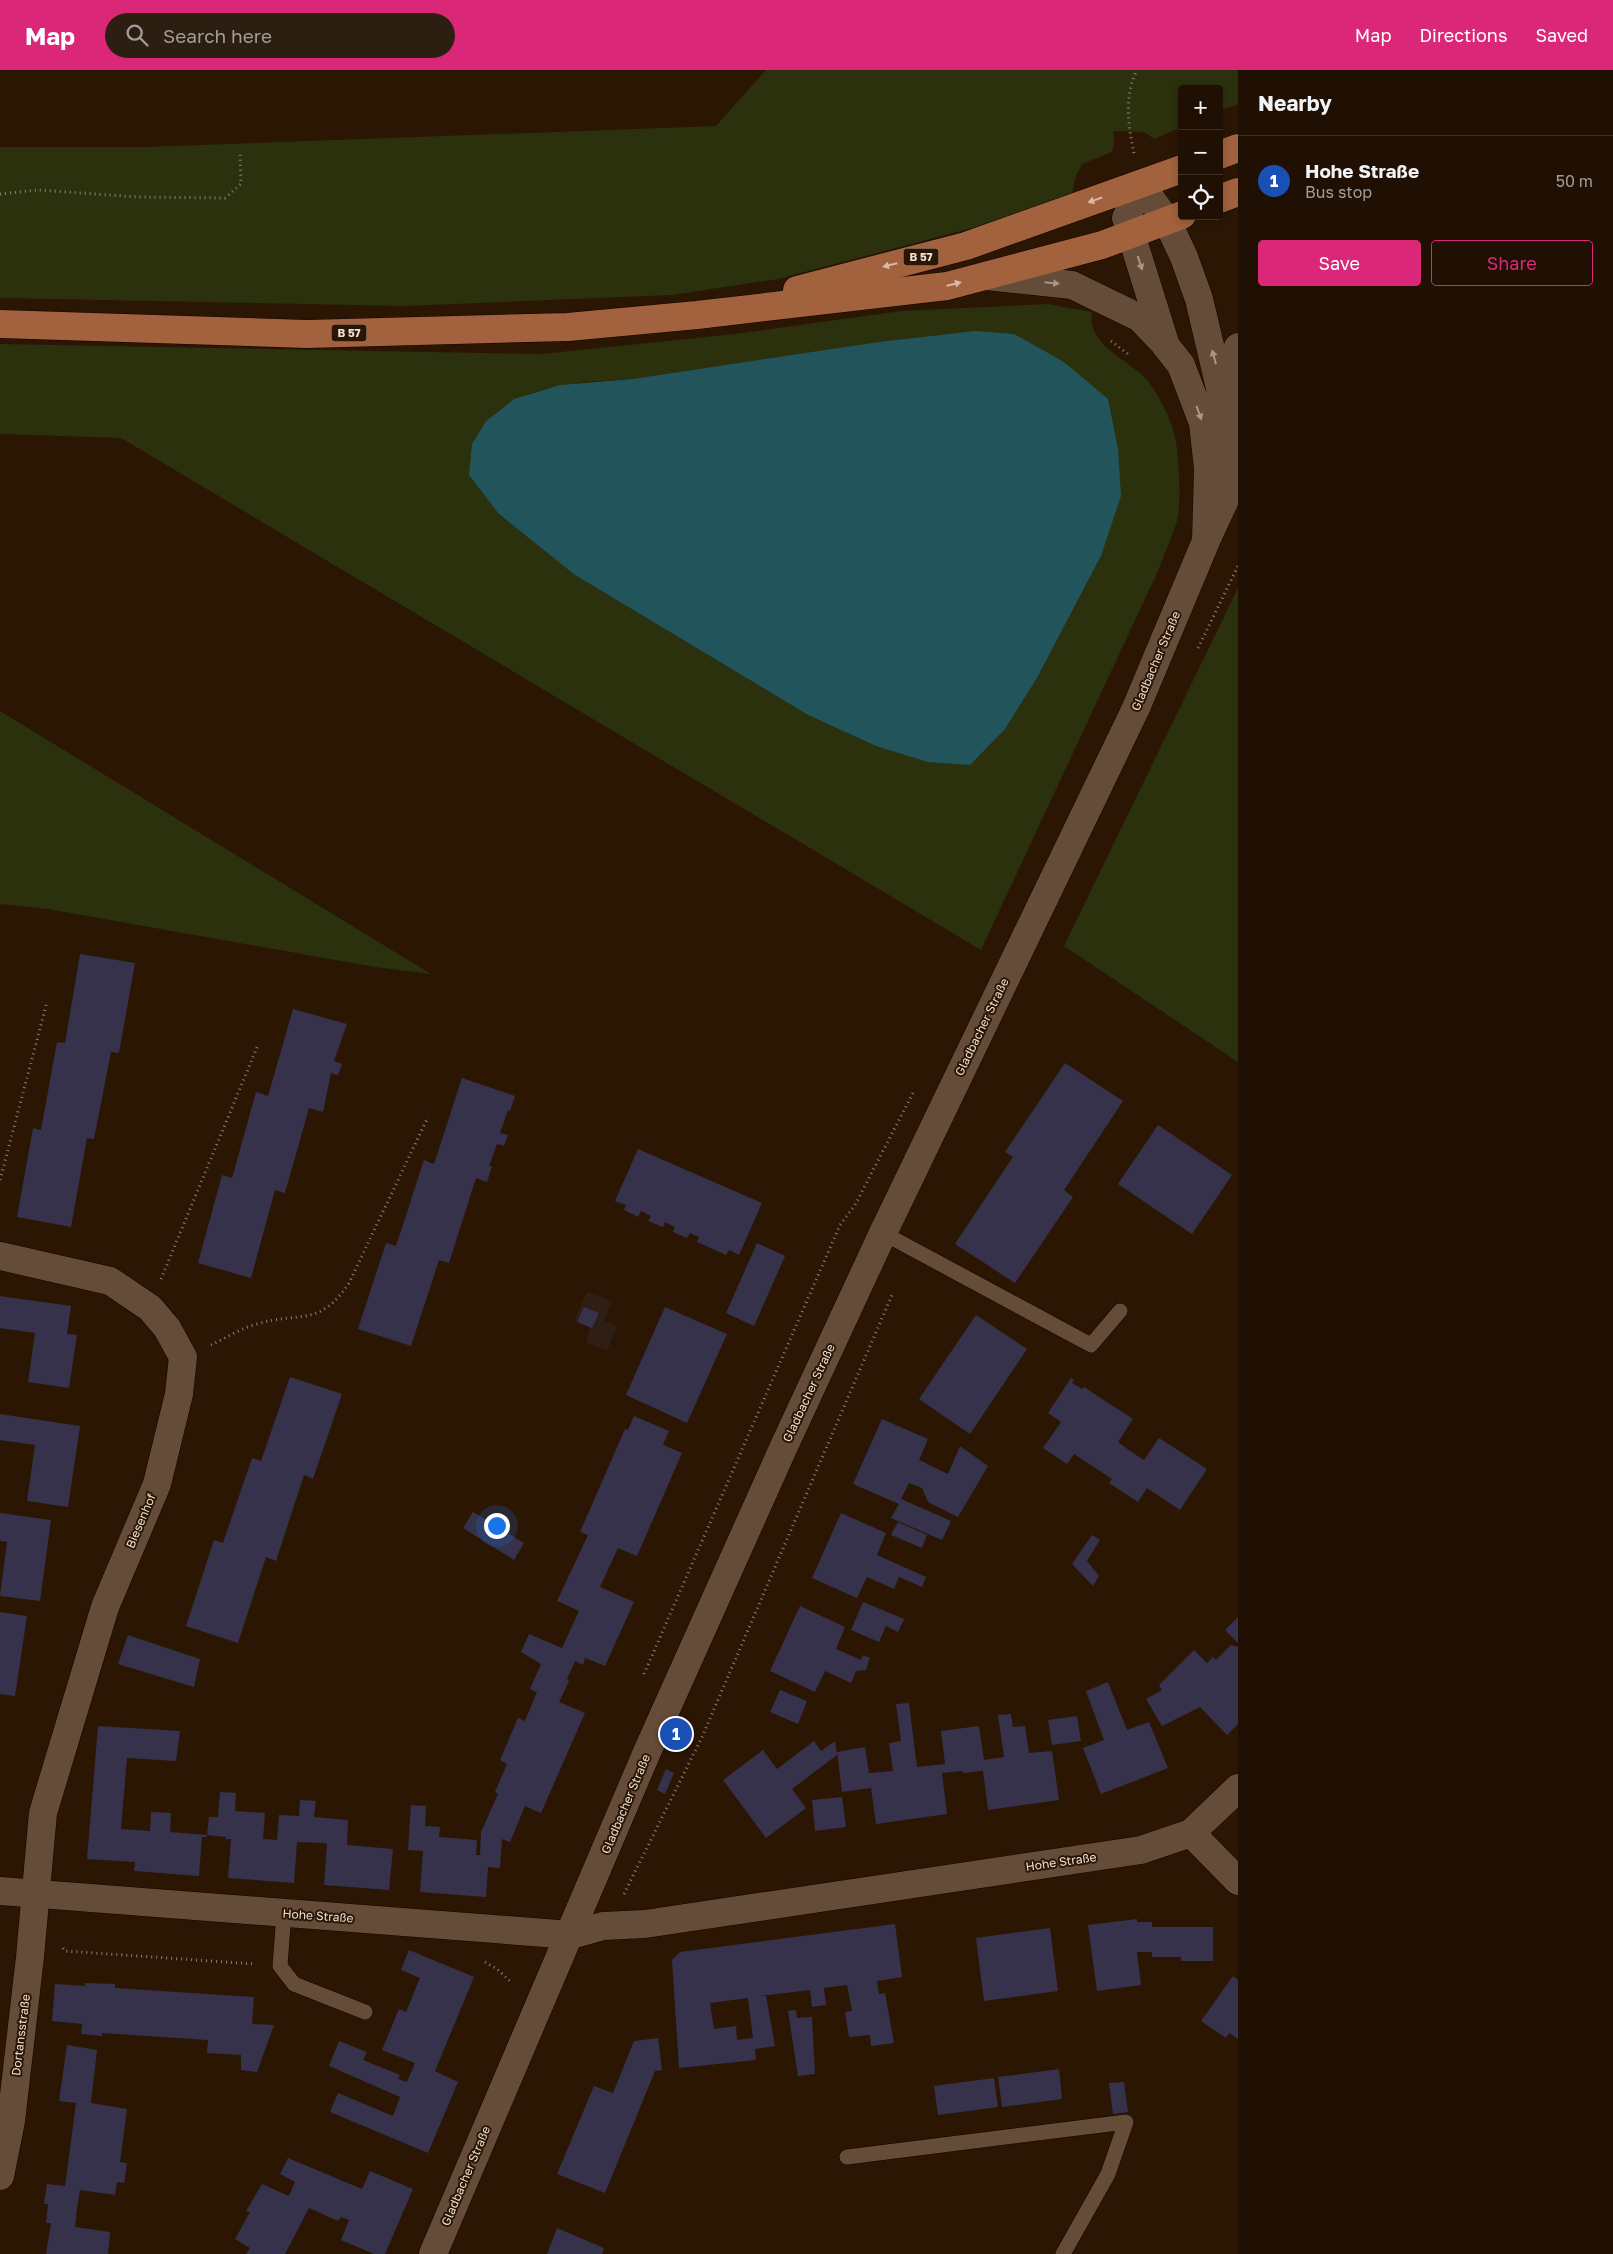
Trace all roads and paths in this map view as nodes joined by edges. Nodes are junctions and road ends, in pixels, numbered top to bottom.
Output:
1 (1137, 70) edge
2 (1238, 148) edge
3 (1142, 149) dead end
4 (240, 151) dead end
5 (1134, 152) junction
6 (1125, 154) dead end
7 (1223, 154) edge
8 (1178, 171) edge
9 (1141, 185) junction
10 (1238, 192) edge
11 (0, 194) edge
12 (1223, 198) edge
13 (1175, 218) edge
14 (1131, 234) junction
15 (986, 276) junction
16 (1103, 300) junction
17 (697, 315) junction
18 (0, 324) edge
19 (1166, 346) junction
20 (1238, 347) edge
21 (1132, 358) dead end
22 (1228, 422) junction
23 (1206, 541) junction
24 (1238, 566) edge
25 (1196, 652) dead end
26 (47, 1002) dead end
27 (258, 1045) dead end
28 (914, 1089) dead end
29 (428, 1117) dead end
30 (0, 1180) edge
31 (883, 1233) junction
32 (0, 1256) edge
33 (893, 1293) dead end
34 (150, 1308) junction
35 (1120, 1311) dead end
36 (183, 1357) junction
37 (641, 1682) dead end
38 (1238, 1788) edge
39 (1191, 1833) junction
40 (1238, 1881) edge
41 (0, 1891) edge
42 (35, 1894) junction
43 (284, 1913) junction
44 (603, 1926) junction
45 (533, 1932) junction
46 (571, 1935) junction
47 (508, 1992) dead end
48 (365, 2012) dead end
49 (847, 2157) dead end
50 (0, 2176) edge
51 (433, 2254) edge
52 (1063, 2254) edge

1 - 5 path
2 - 7 main road
3 - 5 path
4 - 11 path
5 - 6 path
5 - 9 path
8 - 9 main road, B 57
9 - 13 street
9 - 14 street, Gladbacher Straße
9 -> 17 main road, B 57
10 - 12 main road
13 - 14 main road, B 57
22 -> 13 street
14 - 15 main road, B 57
14 -> 19 street, Gladbacher Straße
15 -> 16 street
17 -> 15 main road, B 57
16 - 19 street
16 - 21 path
17 - 18 main road, B 57
19 -> 23 street, Gladbacher Straße
20 - 22 street
22 - 23 street, Gladbacher Straße
23 - 31 street, Gladbacher Straße
24 - 25 path
26 - 30 path
27 - 34 path
28 - 37 path
29 - 36 path
31 - 35 lane
31 - 46 street, Gladbacher Straße
32 - 34 street
33 - 44 path
34 - 36 street
36 - 42 street, Biesenhof
38 - 39 street, Hohe Straße
39 - 40 street
39 - 44 street, Hohe Straße
41 - 42 street, Hohe Straße
42 - 43 street, Hohe Straße
42 - 50 street, Dortansstraße
43 - 45 street, Hohe Straße
43 - 48 lane
44 - 46 street, Hohe Straße
45 - 46 street, Hohe Straße
45 - 47 path
46 - 51 street, Gladbacher Straße
49 - 52 lane

